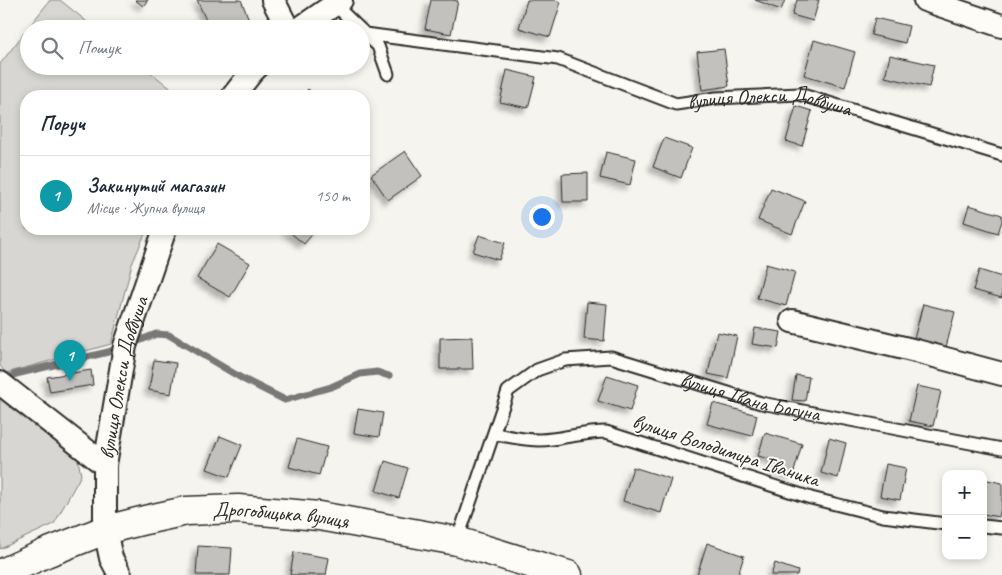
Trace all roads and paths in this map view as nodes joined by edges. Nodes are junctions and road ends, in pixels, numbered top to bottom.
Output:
1 (273, 0) edge
2 (925, 0) edge
3 (338, 2) edge
4 (283, 20) edge
5 (312, 20) edge
6 (353, 20) edge
7 (1002, 26) edge
8 (370, 32) edge
9 (370, 38) edge
10 (388, 74) dead end
11 (250, 75) edge
12 (238, 90) edge
13 (1002, 155) edge
14 (162, 235) edge
15 (792, 321) dead end
16 (1002, 374) edge
17 (0, 384) edge
18 (494, 434) junction
19 (1002, 449) edge
20 (105, 465) junction
21 (942, 523) edge
22 (987, 526) edge
23 (1002, 528) edge
24 (106, 530) junction
25 (457, 541) junction
26 (0, 574) edge
27 (120, 575) edge
28 (568, 575) edge

1 - 4 street
2 - 7 street
3 - 5 street
3 - 6 lane
8 - 13 lane, вулиця Олекси Довбуша
9 - 10 lane
11 - 12 street
14 - 20 street, вулиця Олекси Довбуша
15 - 16 street
17 - 20 street
18 - 19 lane, вулиця Івана Богуна
18 - 21 lane, вулиця Володимира Іваника
18 - 25 lane
20 - 24 street, вулиця Олекси Довбуша
22 - 23 lane
24 - 25 street, Дрогобицька вулиця
24 - 26 street, Дрогобицька вулиця
24 - 27 street, вулиця Олекси Довбуша
25 - 28 street, Дрогобицька вулиця

